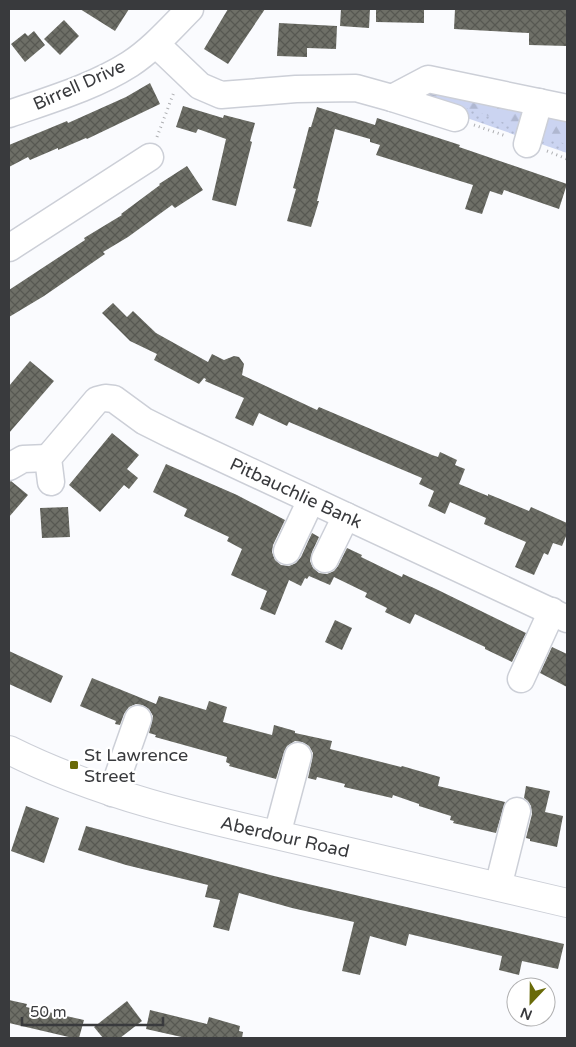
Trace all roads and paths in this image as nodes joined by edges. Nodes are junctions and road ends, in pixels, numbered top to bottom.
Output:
1 (190, 9) edge
2 (156, 44) junction
3 (182, 69) junction
4 (392, 98) junction
5 (539, 102) junction
6 (567, 108) edge
7 (9, 114) edge
8 (455, 118) dead end
9 (527, 144) dead end
10 (150, 157) joint
11 (9, 248) edge
12 (16, 463) edge
13 (311, 500) junction
14 (346, 516) junction
15 (287, 551) dead end
16 (325, 559) dead end
17 (559, 615) edge
18 (521, 678) dead end
19 (143, 722) dead end
20 (9, 750) edge
21 (298, 756) dead end
22 (118, 795) junction
23 (517, 811) dead end
24 (277, 836) junction
25 (498, 887) junction
26 (567, 903) edge

1 - 2 street, Birrell Drive
2 - 3 street
2 - 7 street, Birrell Drive
3 - 4 street
3 - 10 path
4 - 5 street
4 - 8 street
5 - 6 street
5 - 9 street
10 - 11 street
12 - 13 street, Pitbauchlie Bank
13 - 14 street, Pitbauchlie Bank
13 - 15 street
14 - 16 street
14 - 17 street, Pitbauchlie Bank
17 - 18 street
19 - 22 street
20 - 22 main road, Aberdour Road
21 - 24 street
22 - 24 main road, Aberdour Road
23 - 25 street
24 - 25 main road, Aberdour Road
25 - 26 main road, Aberdour Road

